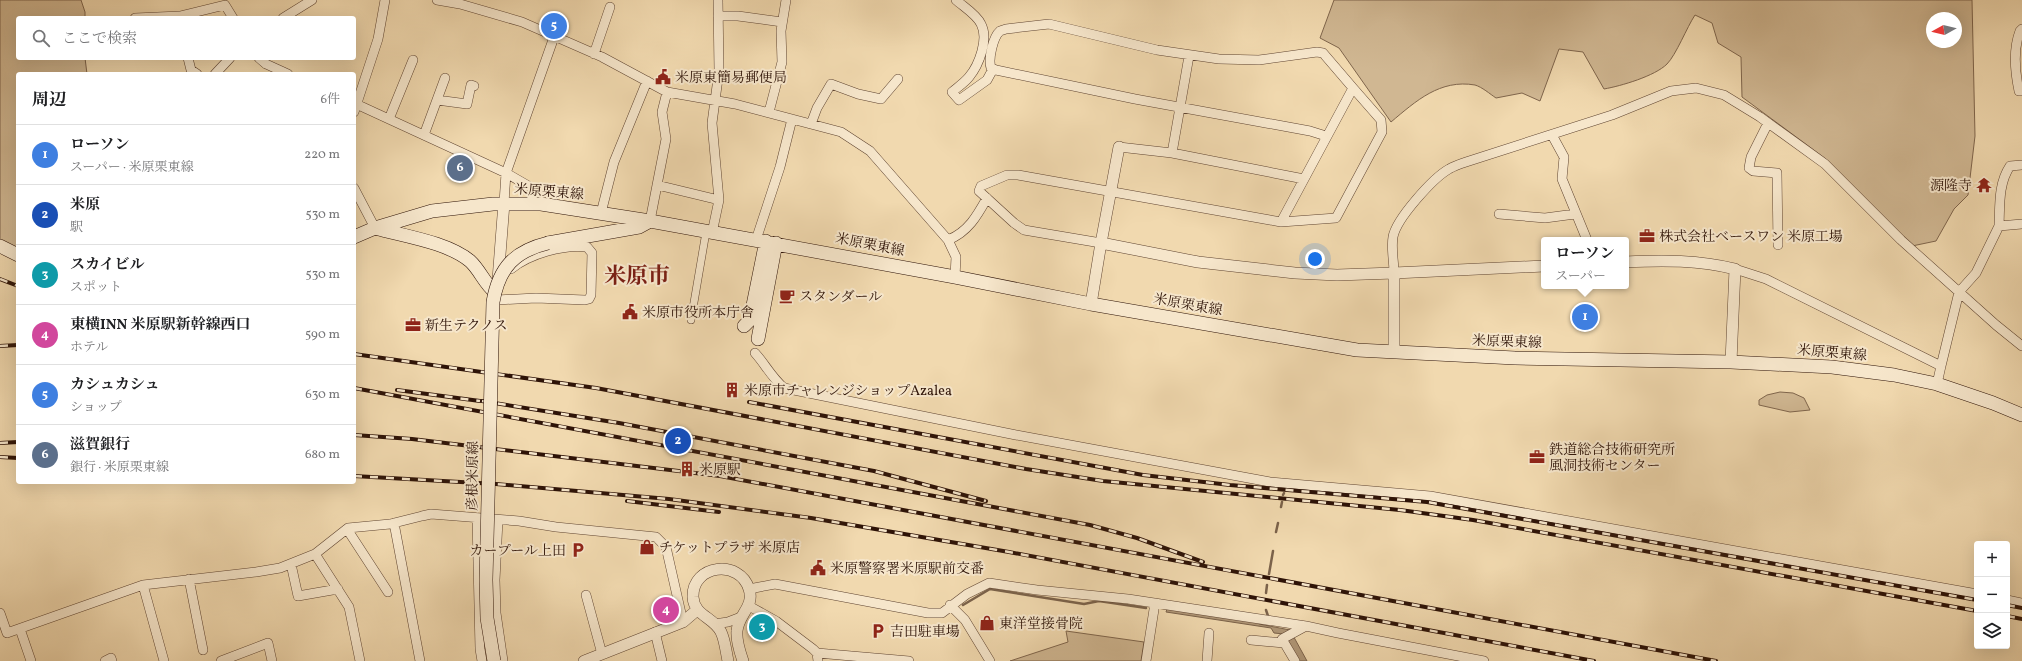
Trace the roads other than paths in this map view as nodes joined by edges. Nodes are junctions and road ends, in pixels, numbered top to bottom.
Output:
1 (312, 0) edge
2 (384, 0) edge
3 (437, 0) edge
4 (718, 0) edge
5 (786, 0) edge
6 (956, 0) edge
7 (610, 7) dead end
8 (184, 16) edge
9 (232, 16) edge
10 (286, 16) edge
11 (718, 16) junction
12 (782, 22) junction
13 (2022, 29) edge
14 (554, 37) junction
15 (594, 54) junction
16 (1189, 56) junction
17 (188, 60) edge
18 (228, 60) edge
19 (261, 60) edge
20 (413, 60) dead end
21 (993, 69) junction
22 (194, 72) edge
23 (217, 72) edge
24 (284, 72) edge
25 (445, 78) dead end
26 (898, 79) dead end
27 (647, 81) junction
28 (474, 86) dead end
29 (1353, 88) junction
30 (2022, 91) edge
31 (667, 92) junction
32 (356, 100) edge
33 (437, 100) junction
34 (716, 101) junction
35 (356, 107) edge
36 (1180, 107) junction
37 (769, 112) junction
38 (389, 119) junction
39 (792, 119) junction
40 (1768, 123) junction
41 (812, 124) junction
42 (424, 135) junction
43 (1552, 135) junction
44 (1326, 136) junction
45 (1120, 146) joint
46 (1172, 153) junction
47 (2022, 165) edge
48 (506, 173) junction
49 (1304, 179) junction
50 (657, 185) junction
51 (356, 192) edge
52 (1111, 192) junction
53 (987, 198) junction
54 (718, 200) junction
55 (504, 203) junction
56 (532, 204) junction
57 (601, 213) junction
58 (1499, 214) dead end
59 (1576, 214) junction
60 (650, 220) junction
61 (1281, 222) junction
62 (2022, 224) edge
63 (2000, 226) junction
64 (375, 228) junction
65 (709, 232) junction
66 (356, 236) edge
67 (1586, 237) edge
68 (948, 240) junction
69 (766, 241) junction
70 (1101, 243) junction
71 (1778, 245) dead end
72 (0, 246) edge
73 (16, 254) edge
74 (1629, 262) edge
75 (1541, 266) edge
76 (1735, 269) junction
77 (1394, 273) junction
78 (955, 277) junction
79 (496, 290) junction
80 (1959, 292) junction
81 (1092, 304) junction
82 (691, 320) dead end
83 (744, 326) dead end
84 (758, 339) dead end
85 (2022, 346) edge
86 (494, 348) dead end
87 (1394, 352) junction
88 (755, 353) dead end
89 (1732, 362) junction
90 (1941, 366) junction
91 (1937, 384) junction
92 (2022, 416) edge
93 (477, 518) junction
94 (498, 520) junction
95 (394, 523) junction
96 (347, 529) junction
97 (315, 554) junction
98 (291, 564) junction
99 (189, 579) junction
100 (143, 585) junction
101 (338, 589) junction
102 (750, 589) junction
103 (388, 592) dead end
104 (1974, 593) edge
105 (586, 595) dead end
106 (2010, 601) edge
107 (1154, 603) junction
108 (2022, 603) edge
109 (950, 605) junction
110 (748, 606) junction
111 (697, 610) junction
112 (0, 613) edge
113 (741, 617) junction
114 (683, 622) junction
115 (714, 624) junction
116 (1306, 626) junction
117 (20, 630) junction
118 (655, 632) junction
119 (1209, 633) dead end
120 (4, 634) edge
121 (1251, 640) dead end
122 (1284, 640) junction
123 (203, 650) dead end
124 (602, 654) junction
125 (818, 657) edge
126 (31, 661) edge
127 (105, 661) edge
128 (112, 661) edge
129 (164, 661) edge
130 (221, 661) edge
131 (272, 661) edge
132 (360, 661) edge
133 (420, 661) edge
134 (482, 661) edge
135 (494, 661) edge
136 (503, 661) edge
137 (584, 661) edge
138 (662, 661) edge
139 (728, 661) edge
140 (743, 661) edge
141 (909, 661) edge
142 (990, 661) edge
143 (1146, 661) edge
144 (1207, 661) edge
145 (1295, 661) edge
146 (1484, 661) edge

1 - 10 street
2 - 32 street
3 - 14 street
4 - 11 street
5 - 12 street
6 - 21 street
7 - 15 street
8 - 9 street
11 - 12 street
11 - 34 street
12 - 37 street
13 - 30 street
14 - 15 street
14 - 48 street
15 - 27 street
16 - 21 street
16 - 29 street
16 - 36 street
17 - 22 street
18 - 23 street
19 - 24 street
20 - 38 street
21 - 36 street
25 - 33 street
26 - 41 street
27 - 31 street
27 - 57 street
28 - 33 street
29 - 44 street
29 - 61 street
31 - 34 street
31 - 50 street
33 - 42 street
34 - 37 street
34 - 54 street
35 - 38 street
36 - 44 street
36 - 46 street
37 - 39 street
38 - 42 street
39 - 41 street
39 - 69 street
40 - 43 street
40 - 71 street
40 - 80 street
41 - 68 street
42 - 48 street
43 - 59 street
43 - 77 street
44 - 49 street
45 - 46 street
45 - 52 street
46 - 49 street
47 - 63 street
48 - 55 street
48 - 56 street
49 - 61 street
50 - 54 street
50 - 60 street
51 - 64 street
52 - 53 street
52 - 61 street
52 - 70 street
53 - 68 street
53 - 70 street
54 - 65 street
55 - 56 main road, 米原栗東線
55 - 64 main road, 米原栗東線
55 - 79 street
56 - 57 main road, 米原栗東線
57 - 60 main road, 米原栗東線
58 - 59 street
59 - 67 street
60 - 65 main road, 米原栗東線
60 - 79 main road, 彦根米原線, bridge
62 - 63 street
63 - 80 street
64 - 66 main road, 米原栗東線
64 - 79 main road
65 - 69 main road, 米原栗東線
65 - 82 street
68 - 78 street
69 - 78 main road, 米原栗東線
69 - 83 main road
69 - 84 main road
70 - 77 street
70 - 81 street
72 - 73 main road
74 - 76 street
75 - 77 street
76 - 89 street
76 - 90 street
77 - 87 street
78 - 81 main road, 米原栗東線
79 - 79 street
79 - 86 street
79 - 135 main road, 彦根米原線, bridge
80 - 85 street
80 - 90 street
81 - 87 main road, 米原栗東線
87 - 89 main road, 米原栗東線
88 - 104 street
89 - 91 main road, 米原栗東線
90 - 91 street
91 - 92 main road, 米原栗東線
93 - 94 street
93 - 95 street
93 - 134 street
94 - 114 street
94 - 136 street
95 - 96 street
95 - 133 street
96 - 97 street
96 - 103 street
97 - 98 street
97 - 101 street
98 - 99 street
98 - 101 street
99 - 100 street
99 - 123 street
100 - 117 street
100 - 129 street
101 - 132 street
102 - 109 street
102 - 110 street
102 - 111 street
105 - 124 street
106 - 108 street
107 - 109 street
107 - 116 street
107 - 143 street
109 - 142 street
110 - 113 street
110 - 125 street
111 - 114 street
111 - 115 street
112 - 120 street
113 - 115 street
113 - 140 street
114 - 118 street
115 - 139 street
116 - 122 street
116 - 146 street
117 - 120 street
117 - 126 street
118 - 124 street
118 - 138 street
119 - 144 street
121 - 122 street
122 - 145 street
124 - 137 street
125 - 141 street
127 - 128 street
130 - 131 street

